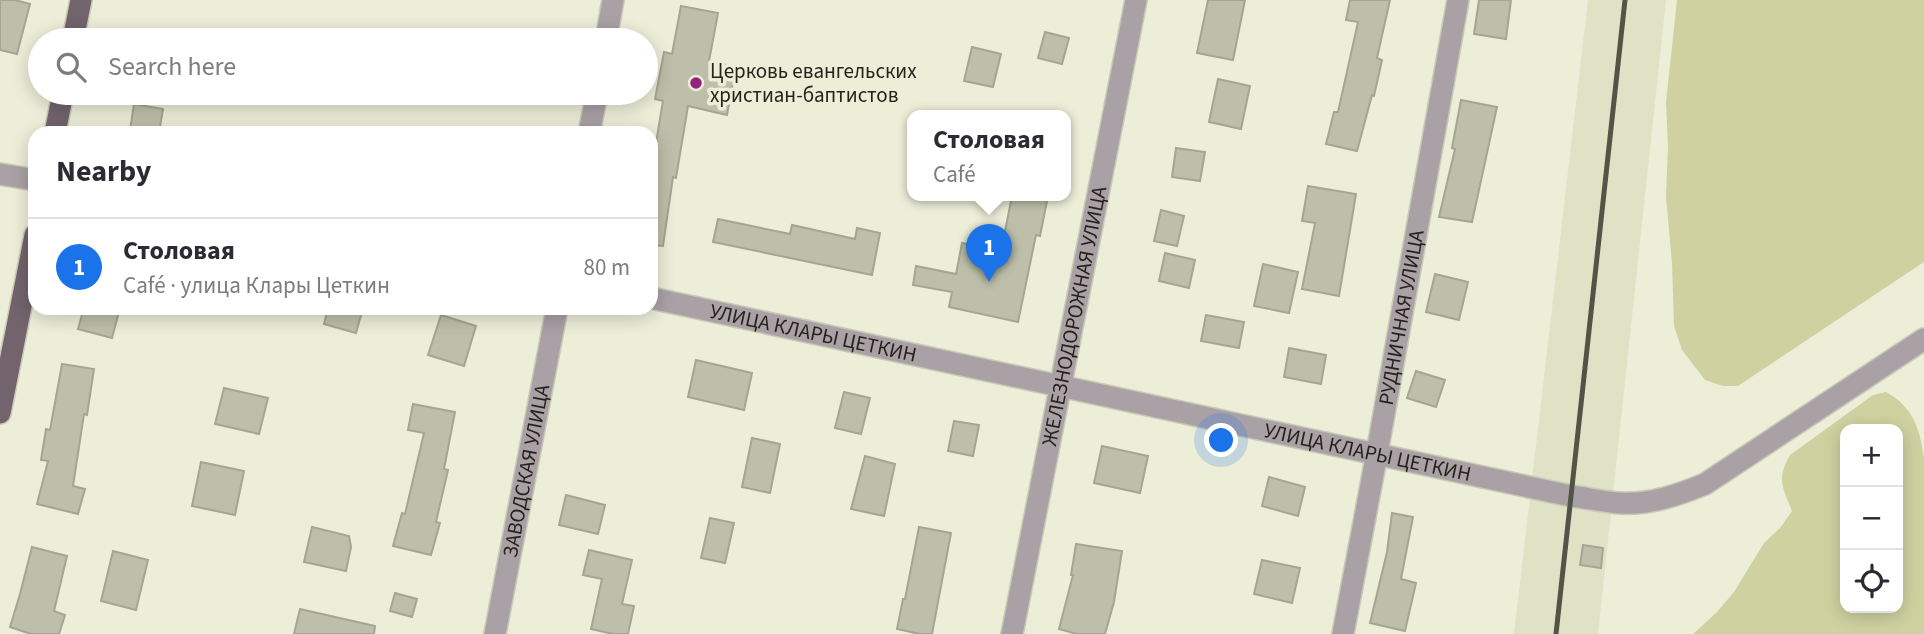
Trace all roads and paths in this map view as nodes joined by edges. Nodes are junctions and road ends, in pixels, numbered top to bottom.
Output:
1 (81, 0) edge
2 (613, 0) edge
3 (1136, 0) edge
4 (1458, 0) edge
5 (75, 28) edge
6 (608, 28) edge
7 (61, 105) edge
8 (595, 105) edge
9 (56, 126) edge
10 (590, 126) edge
11 (0, 174) edge
12 (28, 179) edge
13 (28, 271) edge
14 (658, 299) edge
15 (556, 315) edge
16 (1924, 339) edge
17 (1061, 385) junction
18 (0, 414) edge
19 (1377, 453) junction
20 (495, 634) edge
21 (1012, 634) edge
22 (1343, 634) edge

1 - 5 main road
2 - 6 street
3 - 17 street, ЖЕЛЕЗНОДОРОЖНАЯ УЛИЦА
4 - 19 street, РУДНИЧНАЯ УЛИЦА
7 - 9 main road
8 - 10 street
11 - 12 street
13 - 18 main road
14 - 17 street, УЛИЦА КЛАРЫ ЦЕТКИН
15 - 20 street, ЗАВОДСКАЯ УЛИЦА
16 - 19 street, УЛИЦА КЛАРЫ ЦЕТКИН
17 - 19 street, УЛИЦА КЛАРЫ ЦЕТКИН
17 - 21 street, ЖЕЛЕЗНОДОРОЖНАЯ УЛИЦА
19 - 22 street, РУДНИЧНАЯ УЛИЦА

